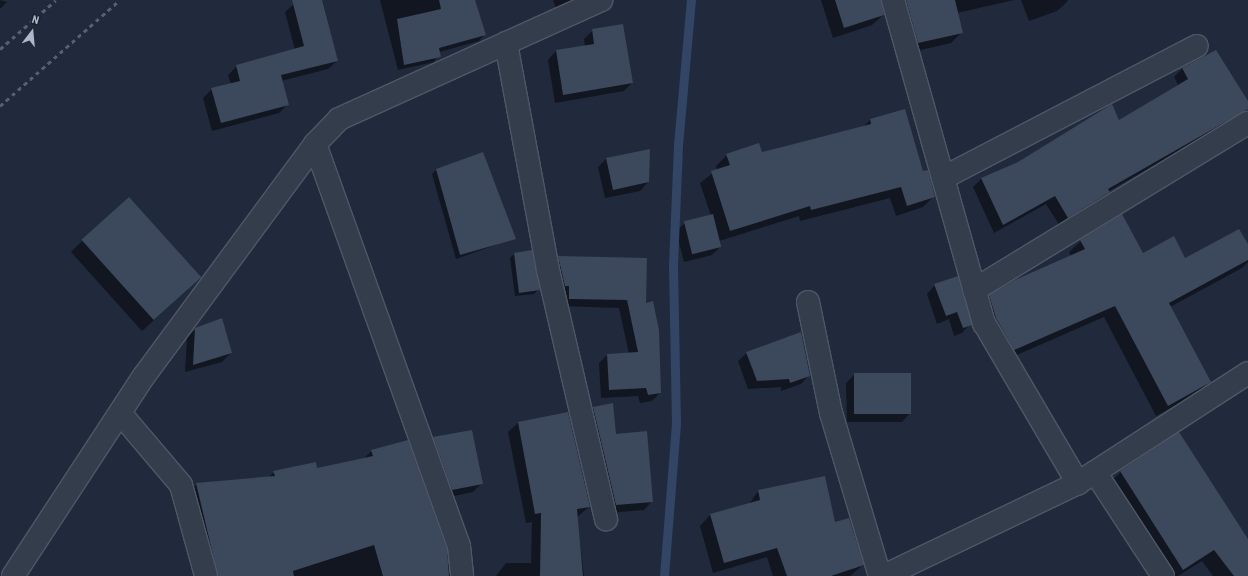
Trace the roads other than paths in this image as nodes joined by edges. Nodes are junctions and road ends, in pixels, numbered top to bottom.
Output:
1 (601, 0) edge
2 (893, 0) edge
3 (506, 43) junction
4 (1197, 46) dead end
5 (1248, 123) edge
6 (315, 144) junction
7 (943, 178) junction
8 (974, 290) junction
9 (808, 302) dead end
10 (1248, 373) edge
11 (120, 413) junction
12 (1086, 478) junction
13 (606, 518) dead end
14 (12, 576) edge
15 (206, 576) edge
16 (462, 576) edge
17 (880, 576) edge
18 (884, 576) edge
19 (1163, 576) edge

1 - 3 street
2 - 7 street
3 - 6 street
3 - 13 street
4 - 7 street
5 - 8 street
6 - 11 street
6 - 16 street
7 - 8 street
8 - 12 street
9 - 17 street
10 - 12 street
11 - 14 street
11 - 15 street
12 - 18 street
12 - 19 street

